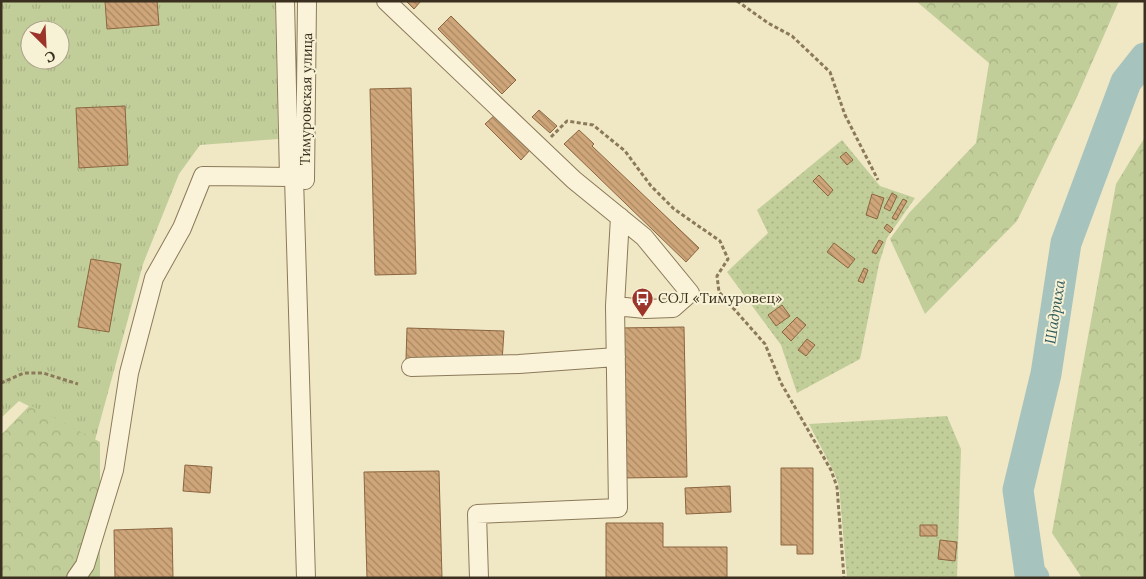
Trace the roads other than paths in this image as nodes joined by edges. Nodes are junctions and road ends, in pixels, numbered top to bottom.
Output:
1 (285, 1) edge
2 (307, 1) edge
3 (386, 1) edge
4 (291, 177) junction
5 (620, 217) junction
6 (615, 306) junction
7 (616, 357) junction
8 (411, 367) dead end
9 (76, 578) edge
10 (306, 578) edge
11 (479, 578) edge

1 - 4 street, Тимуровская улица
2 - 4 street, Тимуровская улица
3 - 5 street
4 - 9 street, Тимуровская улица
4 - 10 street
5 - 6 street
5 - 6 street
6 - 7 street
7 - 8 street
7 - 11 street

